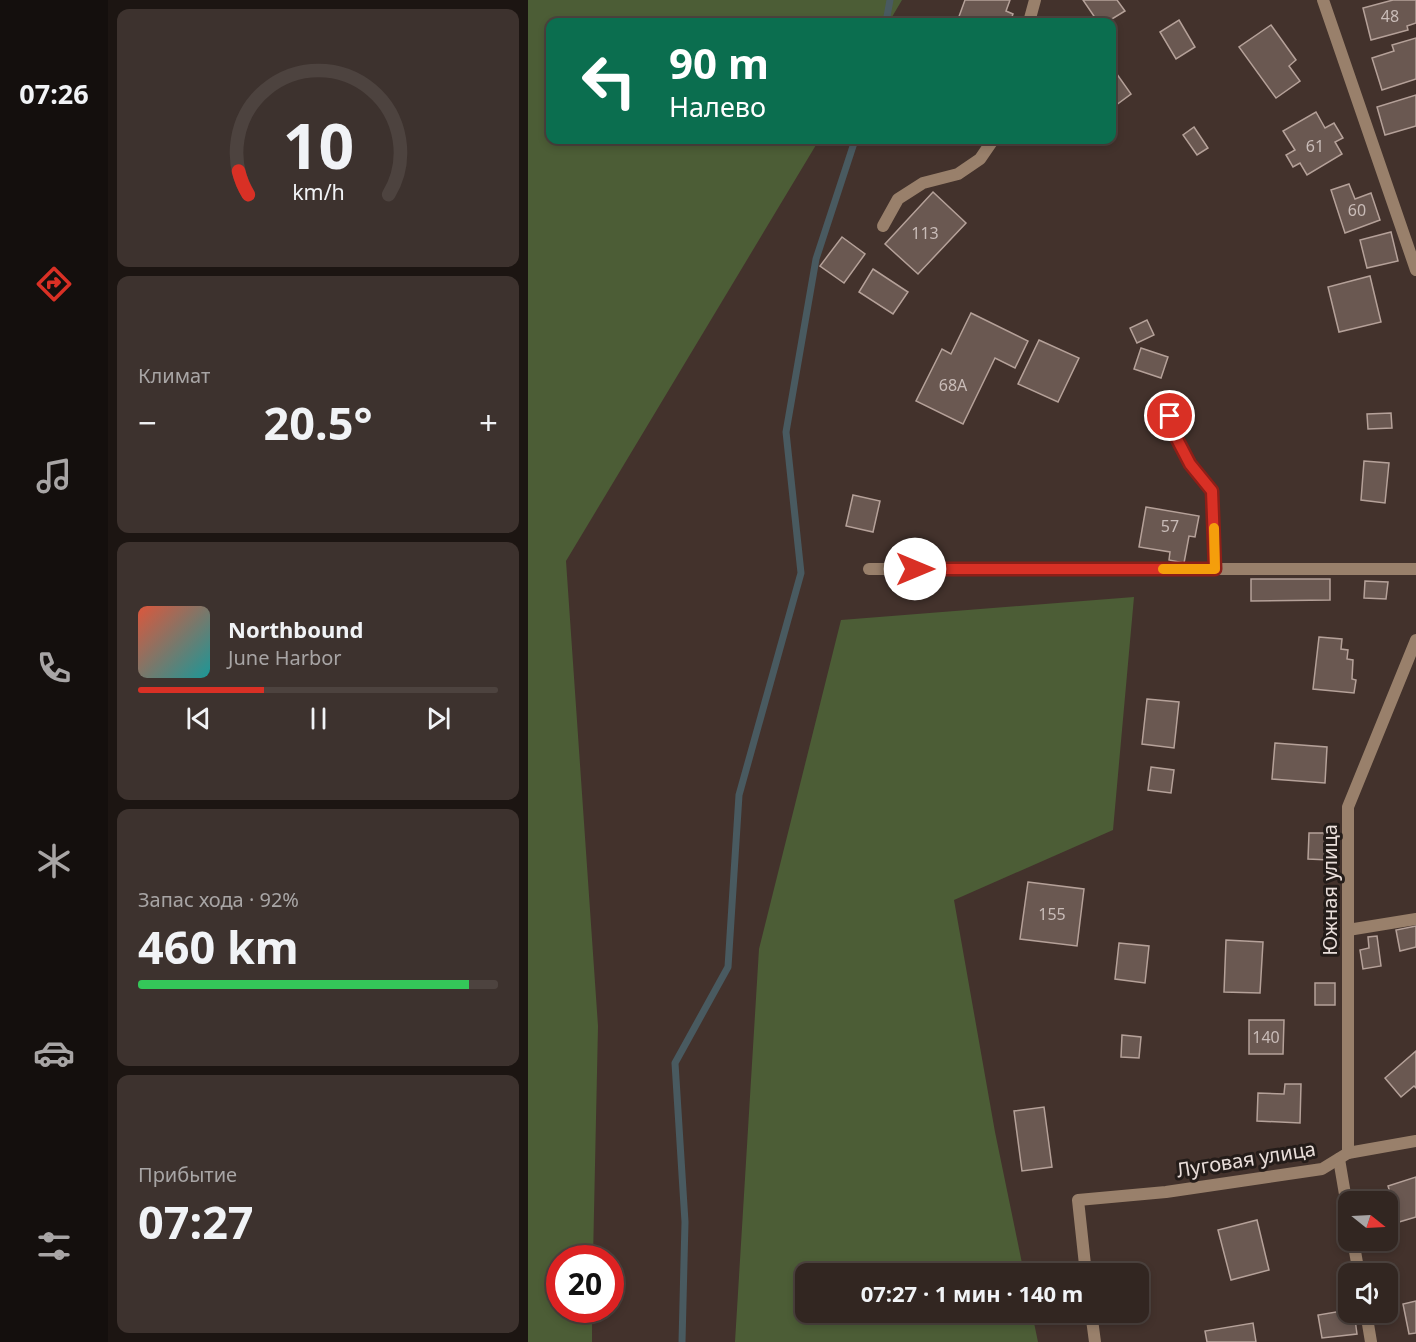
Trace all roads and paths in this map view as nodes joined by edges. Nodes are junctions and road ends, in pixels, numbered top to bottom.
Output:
1 (1035, 0) edge
2 (1323, 0) edge
3 (1030, 18) edge
4 (990, 144) edge
5 (883, 226) dead end
6 (1416, 270) edge
7 (1170, 416) dead end
8 (869, 569) dead end
9 (1215, 569) junction
10 (1416, 570) edge
11 (1416, 640) edge
12 (1416, 919) edge
13 (1348, 930) junction
14 (1416, 1141) edge
15 (1344, 1156) junction
16 (1346, 1191) edge
17 (1085, 1263) edge
18 (1092, 1323) edge
19 (1368, 1323) edge
20 (1095, 1342) edge
21 (1371, 1342) edge

1 - 3 street
2 - 6 street
4 - 5 street
7 - 9 street
8 - 9 street
9 - 10 street
11 - 13 street, Южная улица
12 - 13 street
13 - 15 street, Южная улица
14 - 15 street, Луговая улица
15 - 16 street, Южная улица
15 - 17 street, Луговая улица
18 - 20 street
19 - 21 street

